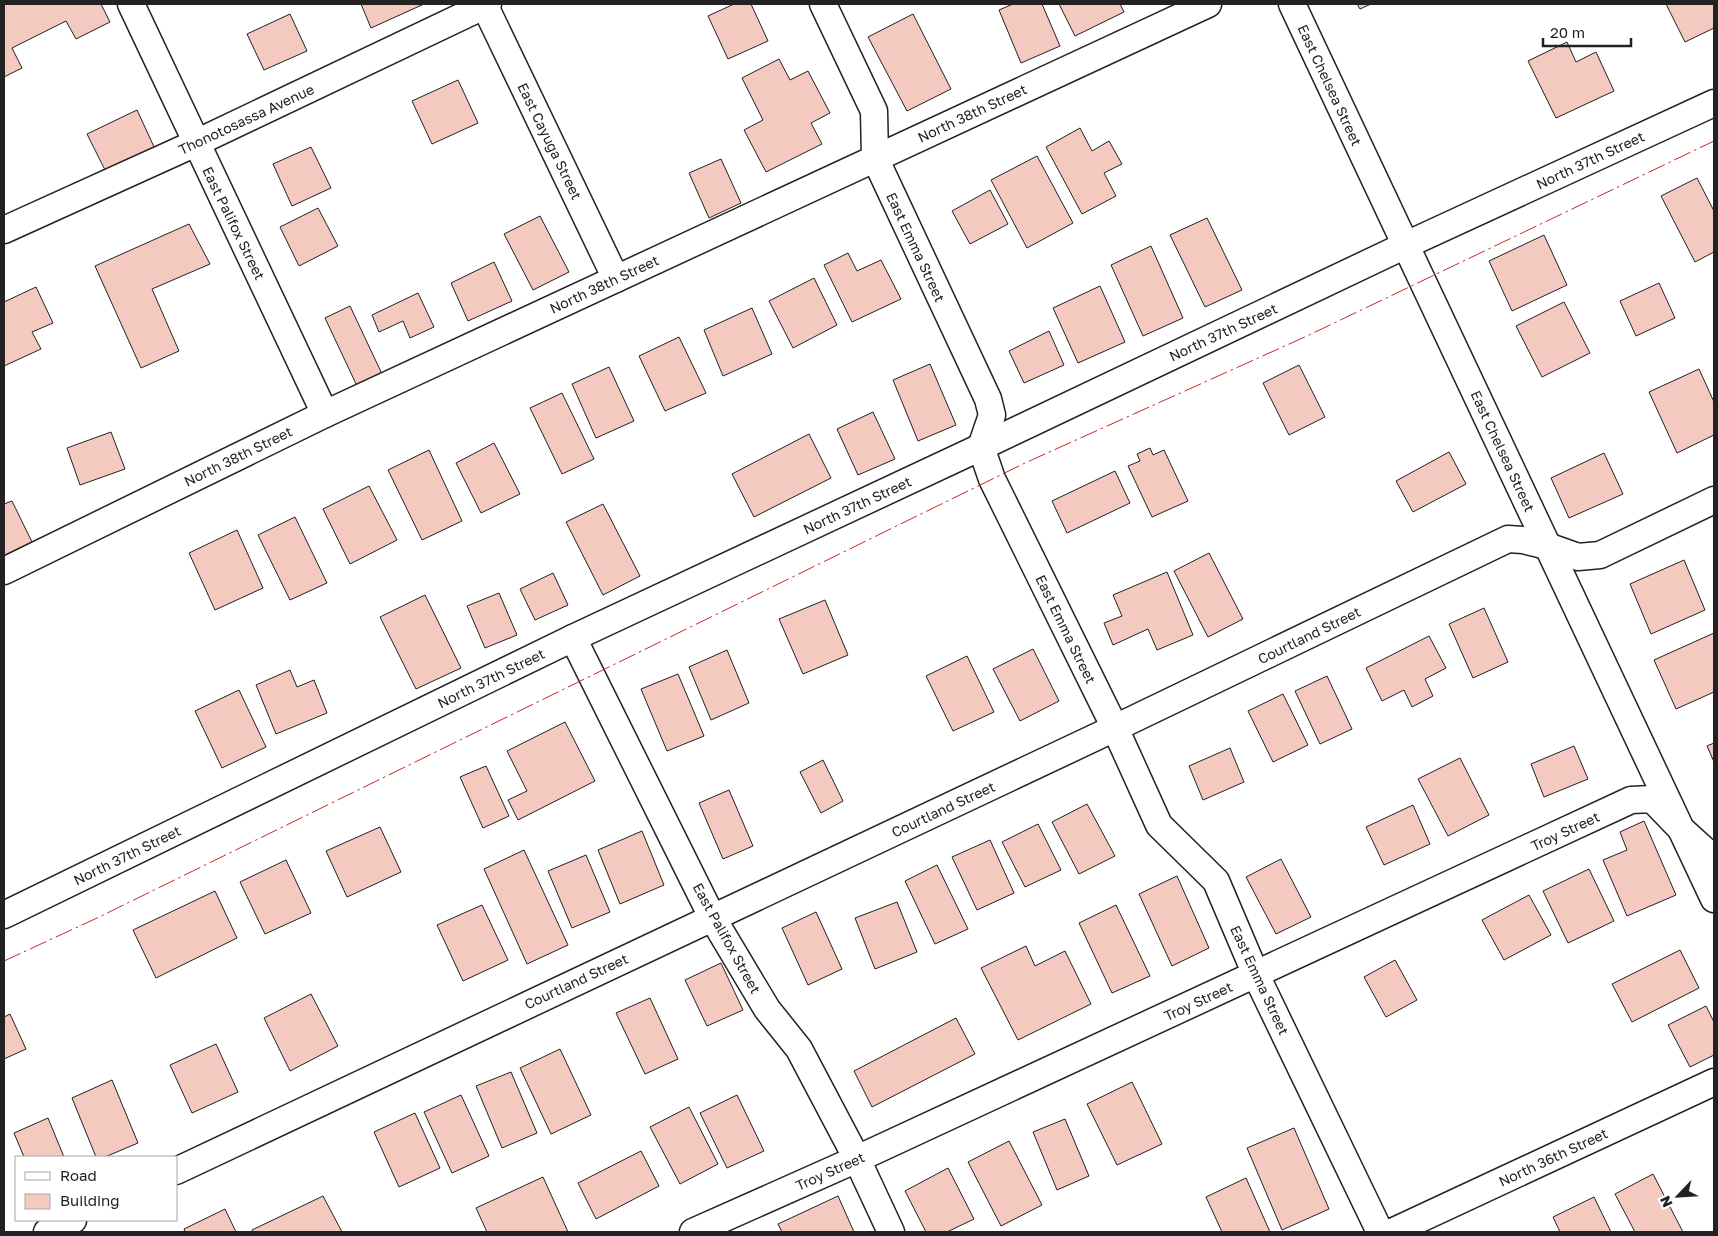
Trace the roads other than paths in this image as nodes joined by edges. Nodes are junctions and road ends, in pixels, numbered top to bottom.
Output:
1 (131, 4) edge
2 (485, 4) edge
3 (823, 4) edge
4 (1208, 4) edge
5 (1292, 4) edge
6 (1714, 103) edge
7 (196, 143) junction
8 (875, 158) junction
9 (4, 230) edge
10 (1406, 245) junction
11 (616, 278) junction
12 (326, 414) junction
13 (981, 447) junction
14 (1714, 500) edge
15 (1547, 546) junction
16 (4, 571) edge
17 (573, 638) junction
18 (1115, 728) junction
19 (1681, 829) junction
20 (1714, 859) edge
21 (1714, 899) edge
22 (4, 915) edge
23 (712, 917) junction
24 (1256, 975) junction
25 (1714, 1082) edge
26 (857, 1159) junction
27 (178, 1170) edge
28 (72, 1221) edge
29 (47, 1232) edge
30 (693, 1232) edge
31 (891, 1232) edge
32 (1380, 1232) edge
33 (1392, 1232) edge

1 - 7 street, East Palifox Street
2 - 7 street, Thonotosassa Avenue
2 - 11 street, East Cayuga Street
3 - 8 street, East Emma Street
4 - 8 street, North 38th Street
5 - 10 street, East Chelsea Street
6 - 10 street, North 37th Street
7 - 9 street, Thonotosassa Avenue
7 - 12 street, East Palifox Street
8 - 11 street, North 38th Street
8 - 13 street, East Emma Street
10 - 13 street, North 37th Street
10 - 15 street, East Chelsea Street
11 - 12 street, North 38th Street
12 - 16 street, North 38th Street
13 - 17 street, North 37th Street
13 - 18 street, East Emma Street
14 - 15 street, Courtland Street
15 - 18 street, Courtland Street
15 - 19 street, East Chelsea Street
17 - 22 street, North 37th Street
17 - 23 street, East Palifox Street
18 - 23 street, Courtland Street
18 - 24 street, East Emma Street
19 - 20 street, Troy Street
19 - 21 street, East Chelsea Street
19 - 24 street, Troy Street
23 - 26 street, East Palifox Street
23 - 27 street, Courtland Street
24 - 26 street, Troy Street
24 - 32 street, East Emma Street
25 - 33 street, North 36th Street
26 - 30 street, Troy Street
26 - 31 street, East Palifox Street
28 - 29 street

